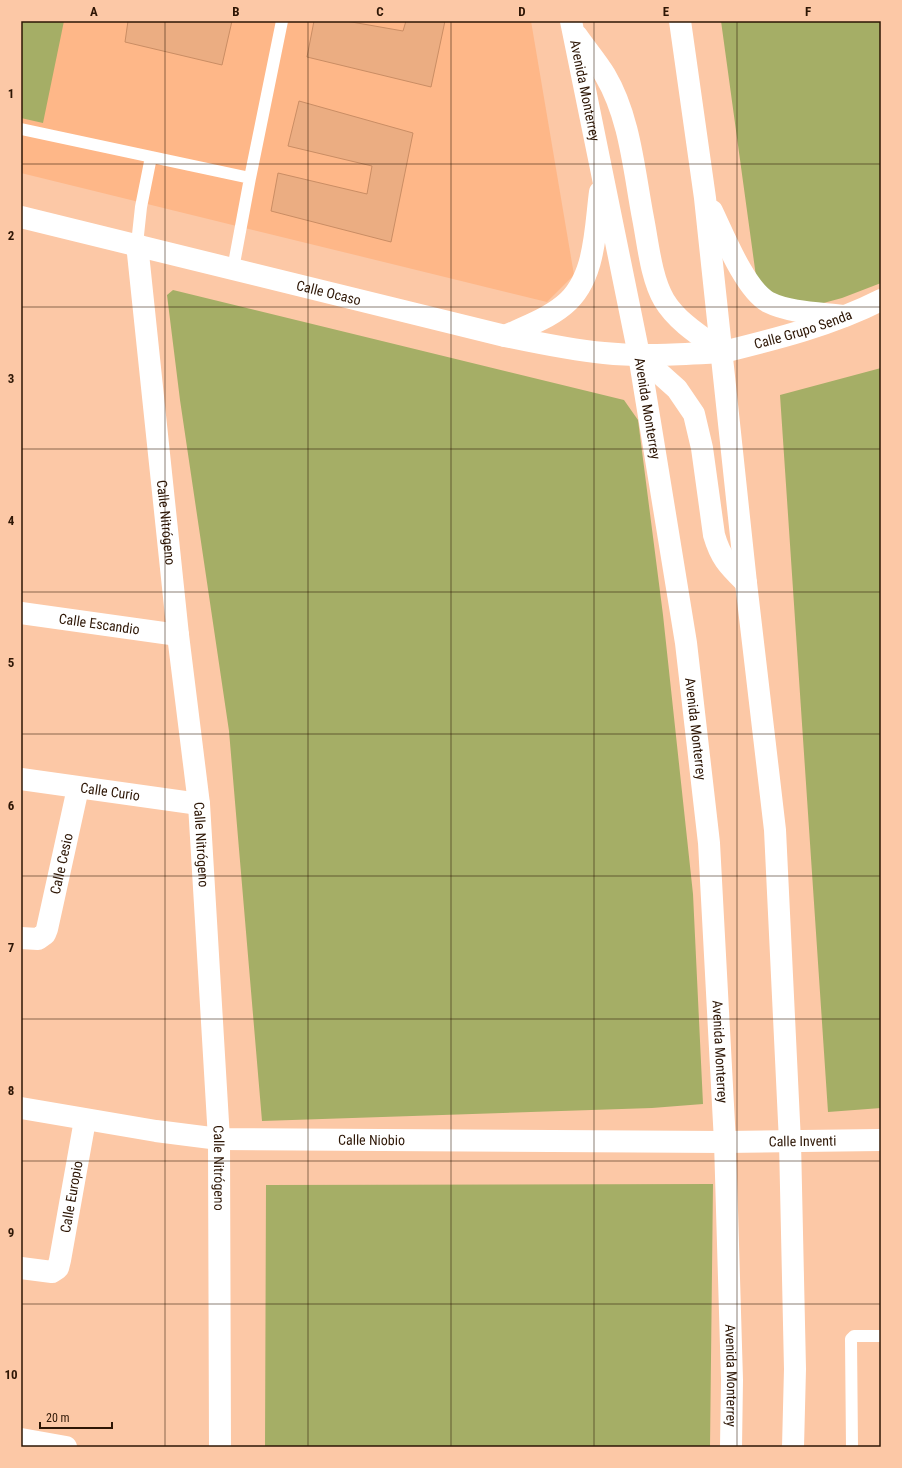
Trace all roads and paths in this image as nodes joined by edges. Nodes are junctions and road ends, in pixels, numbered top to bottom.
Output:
1 (282, 21) edge
2 (680, 21) edge
3 (571, 25) edge
4 (21, 129) edge
5 (151, 157) junction
6 (602, 173) junction
7 (250, 178) junction
8 (705, 198) junction
9 (21, 217) edge
10 (137, 244) junction
11 (233, 269) junction
12 (881, 300) edge
13 (844, 316) junction
14 (505, 336) junction
15 (723, 352) junction
16 (639, 354) junction
17 (746, 583) junction
18 (21, 613) edge
19 (178, 635) junction
20 (21, 779) edge
21 (78, 788) junction
22 (199, 804) junction
23 (31, 937) edge
24 (21, 1108) edge
25 (85, 1120) junction
26 (219, 1139) junction
27 (881, 1140) edge
28 (725, 1142) junction
29 (790, 1142) junction
30 (21, 1268) edge
31 (881, 1336) edge
32 (21, 1439) edge
33 (56, 1446) edge
34 (220, 1447) edge
35 (731, 1447) edge
36 (793, 1447) edge
37 (852, 1447) edge

1 - 7 lane
2 - 8 main road
3 - 6 main road, Avenida Monterrey
3 - 15 main road
4 - 5 lane
5 - 7 lane
5 - 10 lane
6 - 14 main road
6 - 16 main road, Avenida Monterrey
7 - 11 lane
8 - 13 main road
8 - 15 main road
9 - 10 main road, Calle Ocaso
10 - 11 main road, Calle Ocaso
10 - 19 main road, Calle Nitrógeno
11 - 14 main road, Calle Ocaso
12 - 13 main road, Calle Grupo Senda
13 - 15 main road, Calle Grupo Senda
14 - 16 main road, Calle Ocaso
15 - 16 main road, Calle Grupo Senda
15 - 17 main road
16 - 17 main road
16 - 28 main road, Avenida Monterrey
17 - 29 main road
18 - 19 main road, Calle Escandio
19 - 22 main road, Calle Nitrógeno
20 - 21 main road, Calle Curio
21 - 22 main road, Calle Curio
21 - 23 main road, Calle Cesio
22 - 26 main road, Calle Nitrógeno
24 - 25 main road, Calle Niobio
25 - 26 main road, Calle Niobio
25 - 30 main road, Calle Europio
26 - 28 main road, Calle Niobio
26 - 34 main road, Calle Nitrógeno
27 - 29 main road, Calle Inventi
28 - 29 main road, Calle Inventi
28 - 35 main road, Avenida Monterrey
29 - 36 main road
31 - 37 lane
32 - 33 main road

